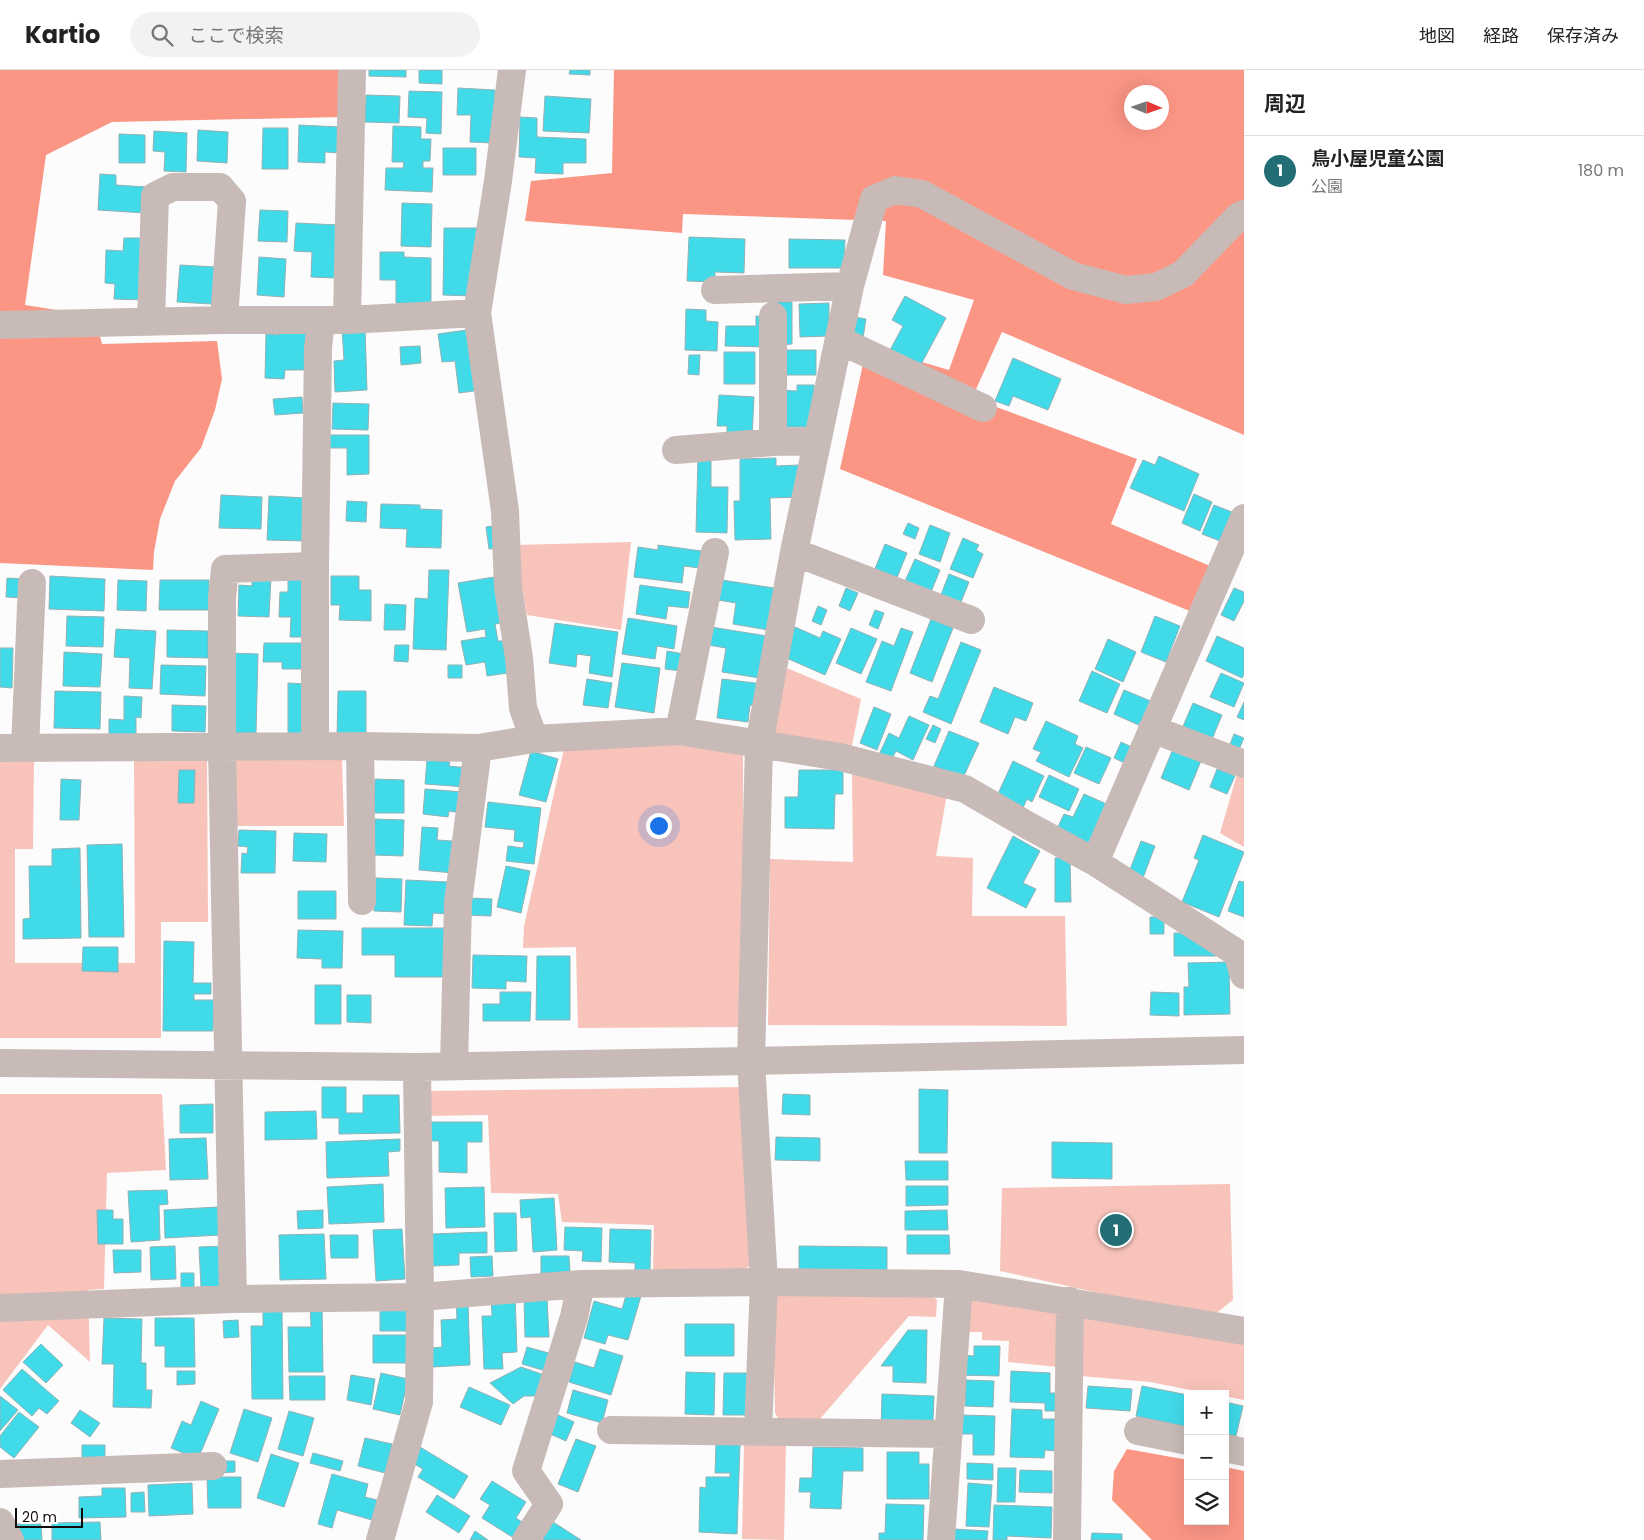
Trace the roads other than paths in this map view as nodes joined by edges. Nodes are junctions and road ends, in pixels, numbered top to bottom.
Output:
1 (352, 70) edge
2 (512, 70) edge
3 (1244, 214) edge
4 (850, 286) junction
5 (715, 290) dead end
6 (477, 313) junction
7 (773, 316) dead end
8 (224, 320) junction
9 (334, 320) junction
10 (151, 322) junction
11 (0, 325) edge
12 (839, 340) junction
13 (983, 408) dead end
14 (817, 441) junction
15 (773, 442) junction
16 (676, 450) dead end
17 (1244, 518) edge
18 (715, 552) dead end
19 (794, 552) junction
20 (315, 566) junction
21 (32, 583) dead end
22 (971, 620) dead end
23 (1152, 729) junction
24 (679, 731) junction
25 (534, 739) junction
26 (759, 745) junction
27 (315, 746) junction
28 (360, 746) junction
29 (222, 747) junction
30 (13, 748) edge
31 (478, 748) junction
32 (1244, 764) edge
33 (1095, 862) junction
34 (362, 901) dead end
35 (1244, 975) edge
36 (1244, 1050) edge
37 (751, 1061) junction
38 (0, 1062) edge
39 (228, 1065) junction
40 (454, 1066) junction
41 (417, 1067) junction
42 (764, 1282) junction
43 (582, 1284) junction
44 (959, 1284) junction
45 (420, 1297) junction
46 (233, 1299) junction
47 (1070, 1301) junction
48 (0, 1308) edge
49 (1244, 1331) edge
50 (611, 1430) dead end
51 (758, 1432) junction
52 (1138, 1432) dead end
53 (948, 1434) junction
54 (1184, 1440) edge
55 (1229, 1449) edge
56 (1244, 1452) edge
57 (213, 1466) dead end
58 (0, 1474) edge
59 (0, 1522) edge
60 (10, 1540) edge
61 (380, 1540) edge
62 (526, 1540) edge
63 (941, 1540) edge
64 (1067, 1540) edge

1 - 9 street
2 - 6 street
3 - 4 street
4 - 5 street
4 - 12 street
6 - 9 street
6 - 25 street
7 - 15 street
8 - 9 street
8 - 10 street
8 - 10 street
9 - 20 street
10 - 11 street
12 - 13 street
12 - 14 street
14 - 15 street
14 - 19 street
15 - 16 street
17 - 23 street
18 - 24 street
19 - 22 street
19 - 26 street
20 - 27 street
20 - 29 street
21 - 30 street
23 - 32 street
23 - 33 street
24 - 25 street
24 - 26 street
25 - 31 street
26 - 33 street
26 - 37 street
27 - 28 street
27 - 29 street
28 - 31 street
28 - 34 street
29 - 30 street
29 - 39 street
31 - 40 street
33 - 35 street
36 - 37 street
37 - 40 street
37 - 42 street
38 - 39 street
39 - 41 street
39 - 46 street
40 - 41 street
41 - 45 street
42 - 43 street
42 - 44 street
42 - 51 street
43 - 45 street
43 - 62 street
44 - 47 street
44 - 53 street
45 - 46 street
45 - 61 street
46 - 48 street
47 - 49 street
47 - 64 street
50 - 51 street
51 - 53 street
52 - 54 street
53 - 63 street
55 - 56 street
57 - 58 street
59 - 60 street

